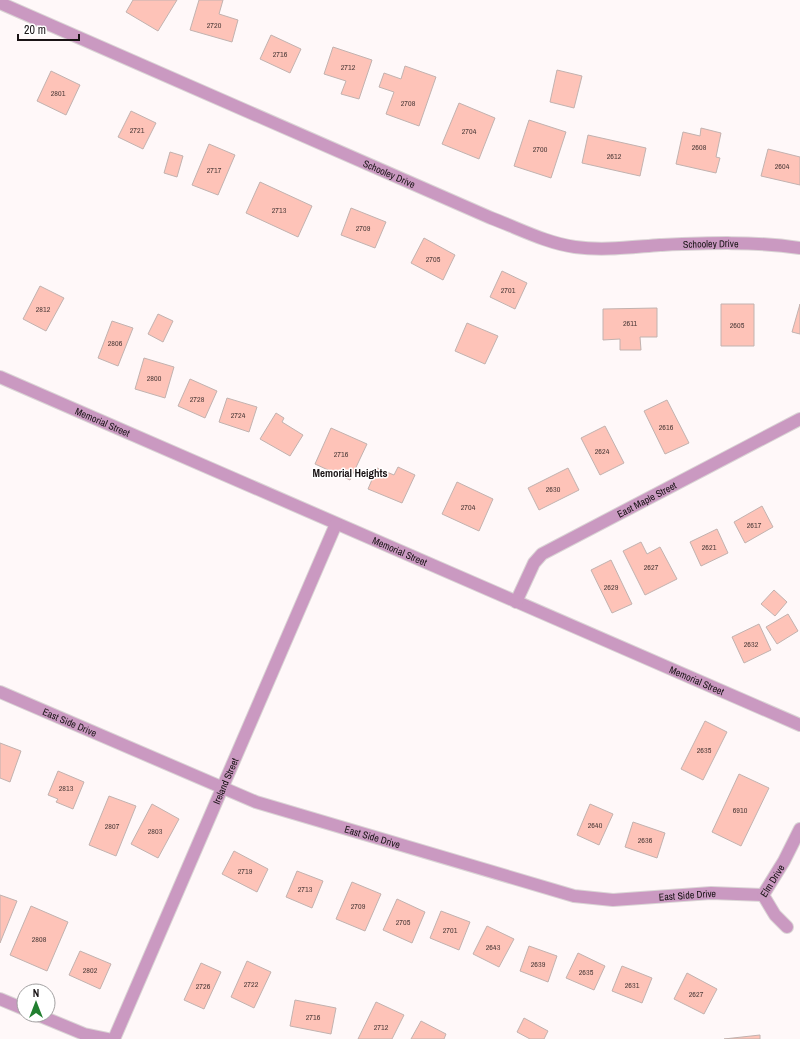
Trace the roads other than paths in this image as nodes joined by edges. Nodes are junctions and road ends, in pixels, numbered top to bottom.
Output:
1 (0, 3) edge
2 (800, 248) edge
3 (0, 377) edge
4 (800, 419) edge
5 (336, 524) junction
6 (516, 602) junction
7 (0, 692) edge
8 (800, 725) edge
9 (222, 788) junction
10 (800, 829) edge
11 (762, 895) junction
12 (787, 927) dead end
13 (0, 999) edge
14 (16, 1006) edge
15 (56, 1022) edge
16 (108, 1039) edge
17 (114, 1039) edge

1 - 2 street, Schooley Drive
3 - 5 street, Memorial Street
4 - 6 street, East Maple Street
5 - 6 street, Memorial Street
5 - 9 street, Ireland Street
6 - 8 street, Memorial Street
7 - 9 street, East Side Drive
9 - 11 street, East Side Drive
9 - 17 street, Ireland Street
10 - 11 street, Elm Drive
11 - 12 street, Elm Drive
13 - 14 street
15 - 16 street

